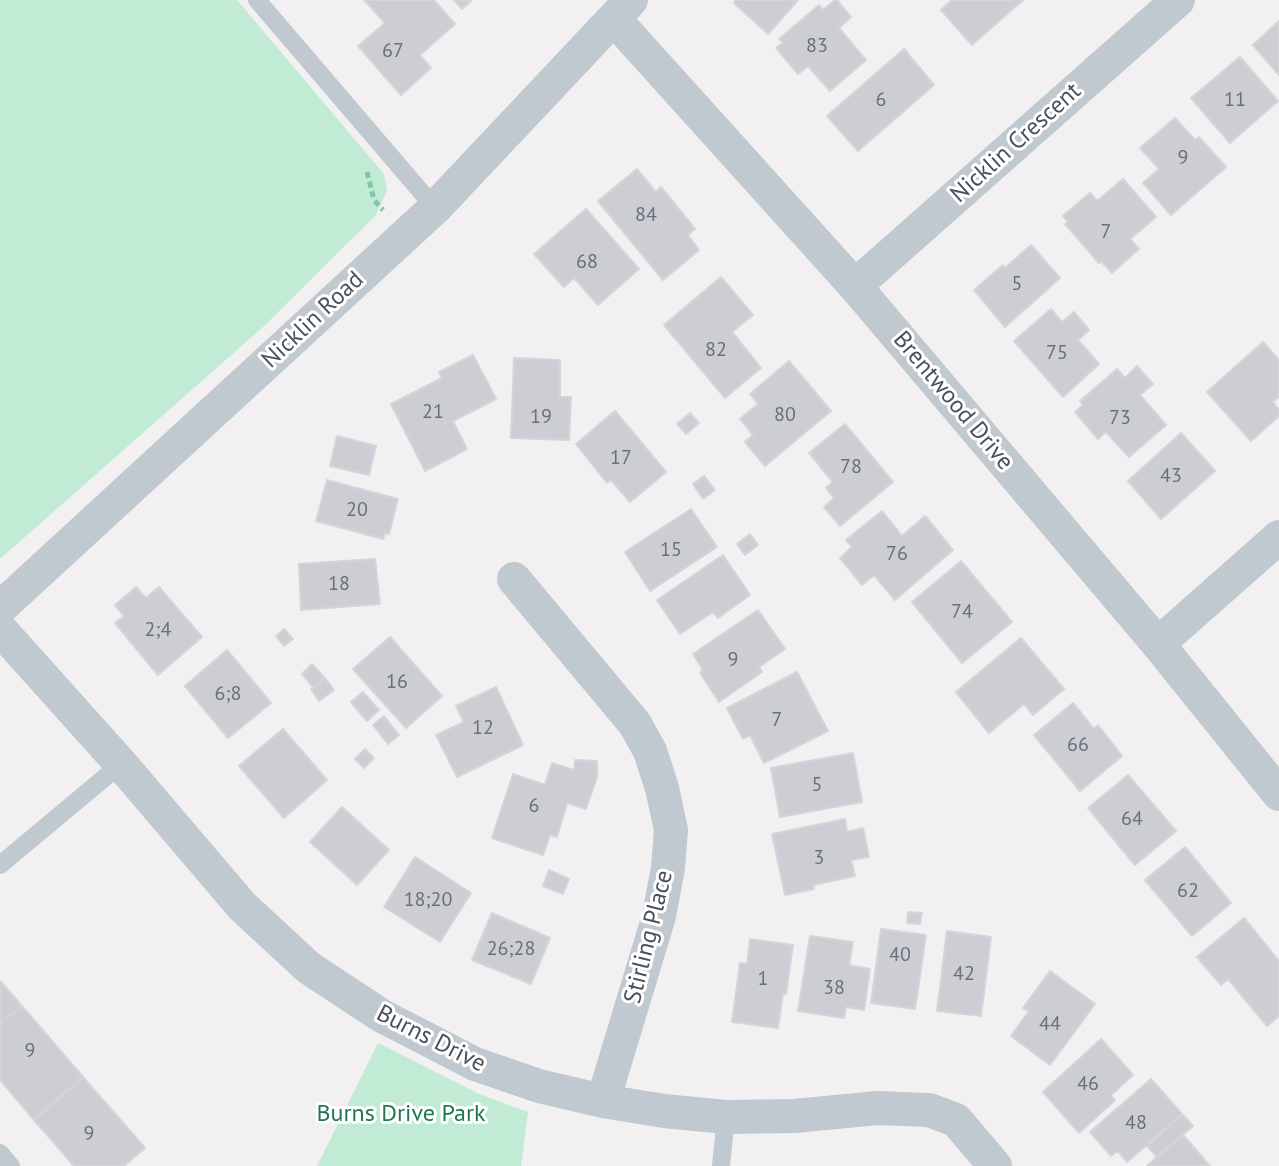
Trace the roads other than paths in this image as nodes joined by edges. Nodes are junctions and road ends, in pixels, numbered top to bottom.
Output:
1 (257, 0) edge
2 (1178, 0) edge
3 (623, 10) edge
4 (435, 208) junction
5 (855, 286) junction
6 (1279, 537) edge
7 (514, 579) dead end
8 (0, 608) edge
9 (0, 629) edge
10 (1158, 644) junction
11 (121, 764) junction
12 (1279, 794) edge
13 (0, 865) edge
14 (603, 1101) junction
15 (726, 1117) junction
16 (0, 1153) edge
17 (11, 1166) edge
18 (721, 1166) edge
19 (995, 1166) edge

1 - 4 lane
2 - 5 street, Nicklin Crescent
3 - 4 street, Nicklin Road
3 - 5 street, Brentwood Drive
4 - 8 street, Nicklin Road
5 - 10 street, Brentwood Drive
6 - 10 street
7 - 14 street, Stirling Place
9 - 11 street, Burns Drive
10 - 12 street, Brentwood Drive
11 - 13 lane
11 - 14 street, Burns Drive
14 - 15 street, Burns Drive
15 - 18 lane
15 - 19 street, Burns Drive
16 - 17 lane

